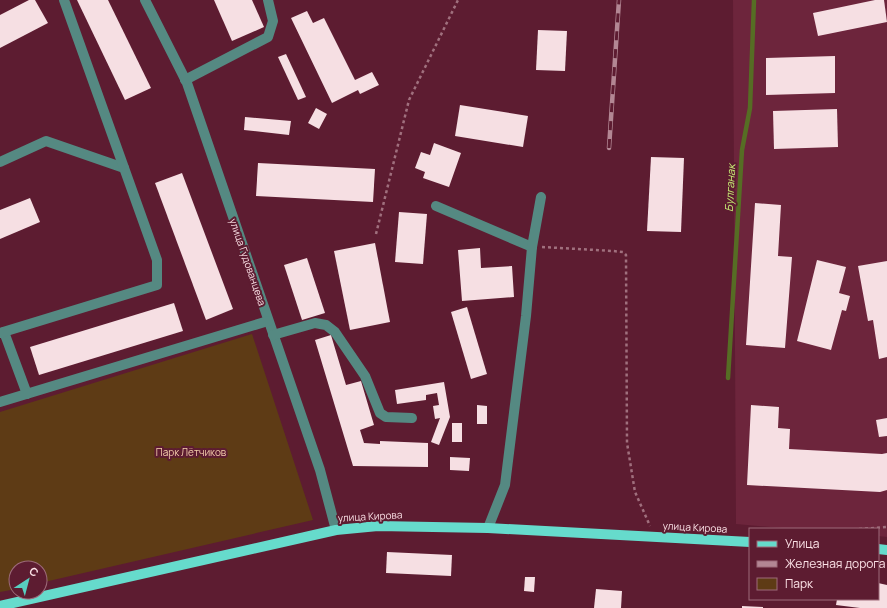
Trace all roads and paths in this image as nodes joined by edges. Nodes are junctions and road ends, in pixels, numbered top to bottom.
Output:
1 (64, 0) edge
2 (145, 0) edge
3 (268, 0) edge
4 (458, 0) edge
5 (185, 80) junction
6 (0, 162) edge
7 (124, 168) junction
8 (541, 197) dead end
9 (436, 206) dead end
10 (376, 234) dead end
11 (532, 247) junction
12 (268, 320) junction
13 (2, 332) edge
14 (273, 335) junction
15 (27, 394) junction
16 (0, 402) edge
17 (412, 418) dead end
18 (887, 527) edge
19 (488, 528) junction
20 (874, 528) edge
21 (652, 529) dead end
22 (336, 530) junction
23 (749, 542) edge
24 (0, 606) edge

1 - 7 street
2 - 5 street, улица Гудованцева
3 - 5 street
4 - 10 path
5 - 12 street, улица Гудованцева
6 - 7 street
7 - 13 street
8 - 11 street
9 - 11 street
11 - 19 street
11 - 21 path
12 - 14 street, улица Гудованцева
12 - 15 street
13 - 15 street
14 - 17 street
14 - 22 street, улица Гудованцева
15 - 16 street
18 - 20 path
19 - 22 main road, улица Кирова
19 - 23 main road, улица Кирова
22 - 24 main road, улица Кирова

